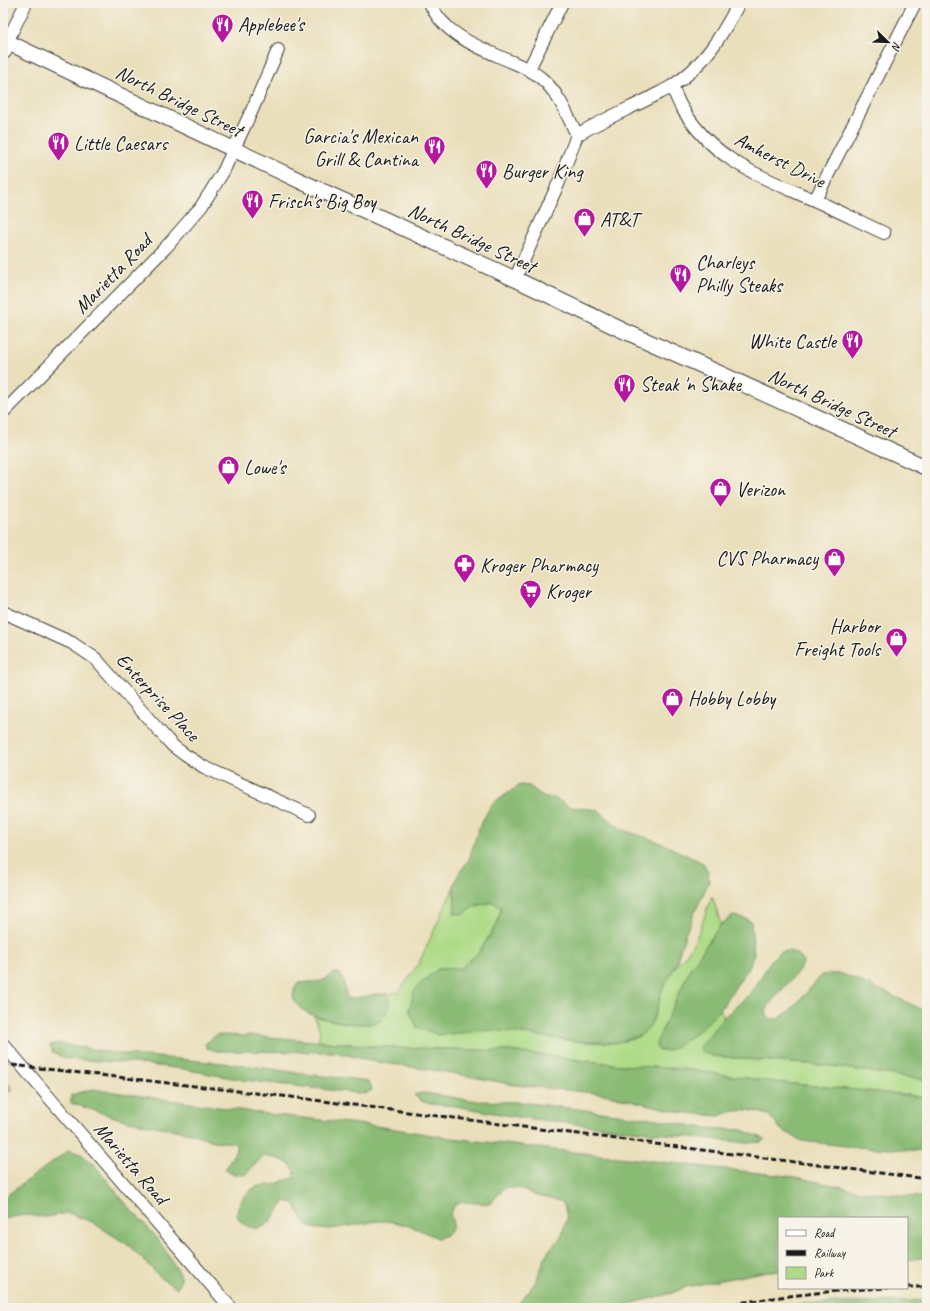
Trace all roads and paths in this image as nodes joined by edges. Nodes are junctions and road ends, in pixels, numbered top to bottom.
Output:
1 (26, 3) edge
2 (430, 3) edge
3 (562, 3) edge
4 (739, 3) edge
5 (916, 3) edge
6 (4, 44) edge
7 (278, 50) dead end
8 (528, 69) junction
9 (672, 86) junction
10 (577, 135) junction
11 (234, 149) junction
12 (815, 200) junction
13 (884, 233) dead end
14 (515, 279) junction
15 (3, 412) edge
16 (927, 468) edge
17 (3, 612) edge
18 (309, 814) dead end
19 (3, 1044) edge
20 (231, 1308) edge

1 - 6 street
2 - 8 street
3 - 8 street
4 - 9 street
5 - 12 street
6 - 11 main road, North Bridge Street
7 - 11 street, Marietta Road
8 - 10 street
9 - 10 street
9 - 12 street, Amherst Drive
10 - 14 street
11 - 14 main road, North Bridge Street
11 - 15 street, Marietta Road
12 - 13 street, Amherst Drive
14 - 16 main road, North Bridge Street
17 - 18 street, Enterprise Place
19 - 20 street, Marietta Road

